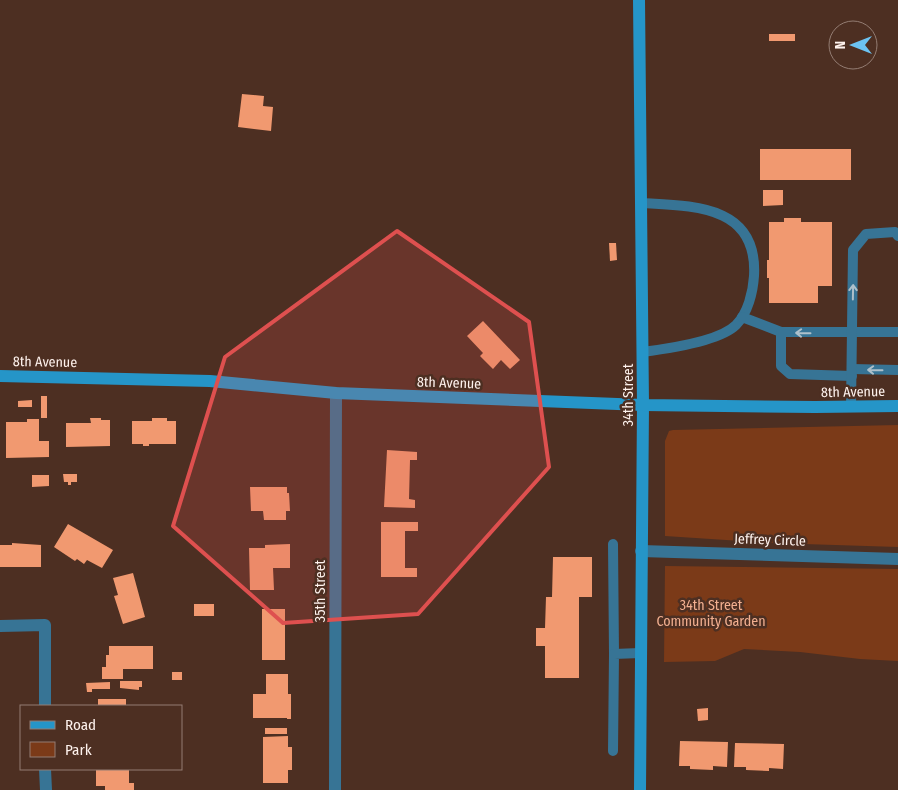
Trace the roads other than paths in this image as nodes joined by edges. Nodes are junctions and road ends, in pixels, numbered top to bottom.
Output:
1 (639, 0) edge
2 (642, 203) junction
3 (896, 234) edge
4 (742, 317) junction
5 (781, 332) junction
6 (898, 332) edge
7 (852, 333) junction
8 (642, 352) junction
9 (898, 370) edge
10 (852, 372) junction
11 (0, 376) edge
12 (336, 393) junction
13 (643, 405) junction
14 (898, 406) edge
15 (851, 407) junction
16 (613, 544) dead end
17 (641, 550) junction
18 (898, 559) edge
19 (0, 626) edge
20 (640, 653) junction
21 (614, 654) junction
22 (45, 705) edge
23 (613, 751) dead end
24 (46, 770) edge
25 (46, 790) edge
26 (335, 790) edge
27 (640, 790) edge

1 - 2 street, 34th Street
2 - 4 lane
2 - 8 street, 34th Street
7 -> 3 lane
4 - 5 lane
4 - 8 lane
7 -> 5 lane
5 - 10 lane
6 - 7 lane
7 - 10 lane
8 - 13 street, 34th Street
9 -> 10 lane
10 - 15 lane
11 - 12 street, 8th Avenue
12 - 13 street, 8th Avenue
12 - 26 street, 35th Street
13 - 15 street, 8th Avenue
13 - 17 street, 34th Street
14 - 15 street, 8th Avenue
16 - 21 lane
17 - 18 street, Jeffrey Circle
17 - 20 street, 34th Street
19 - 22 street
20 - 21 lane
20 - 27 street, 34th Street
21 - 23 lane
24 - 25 street

